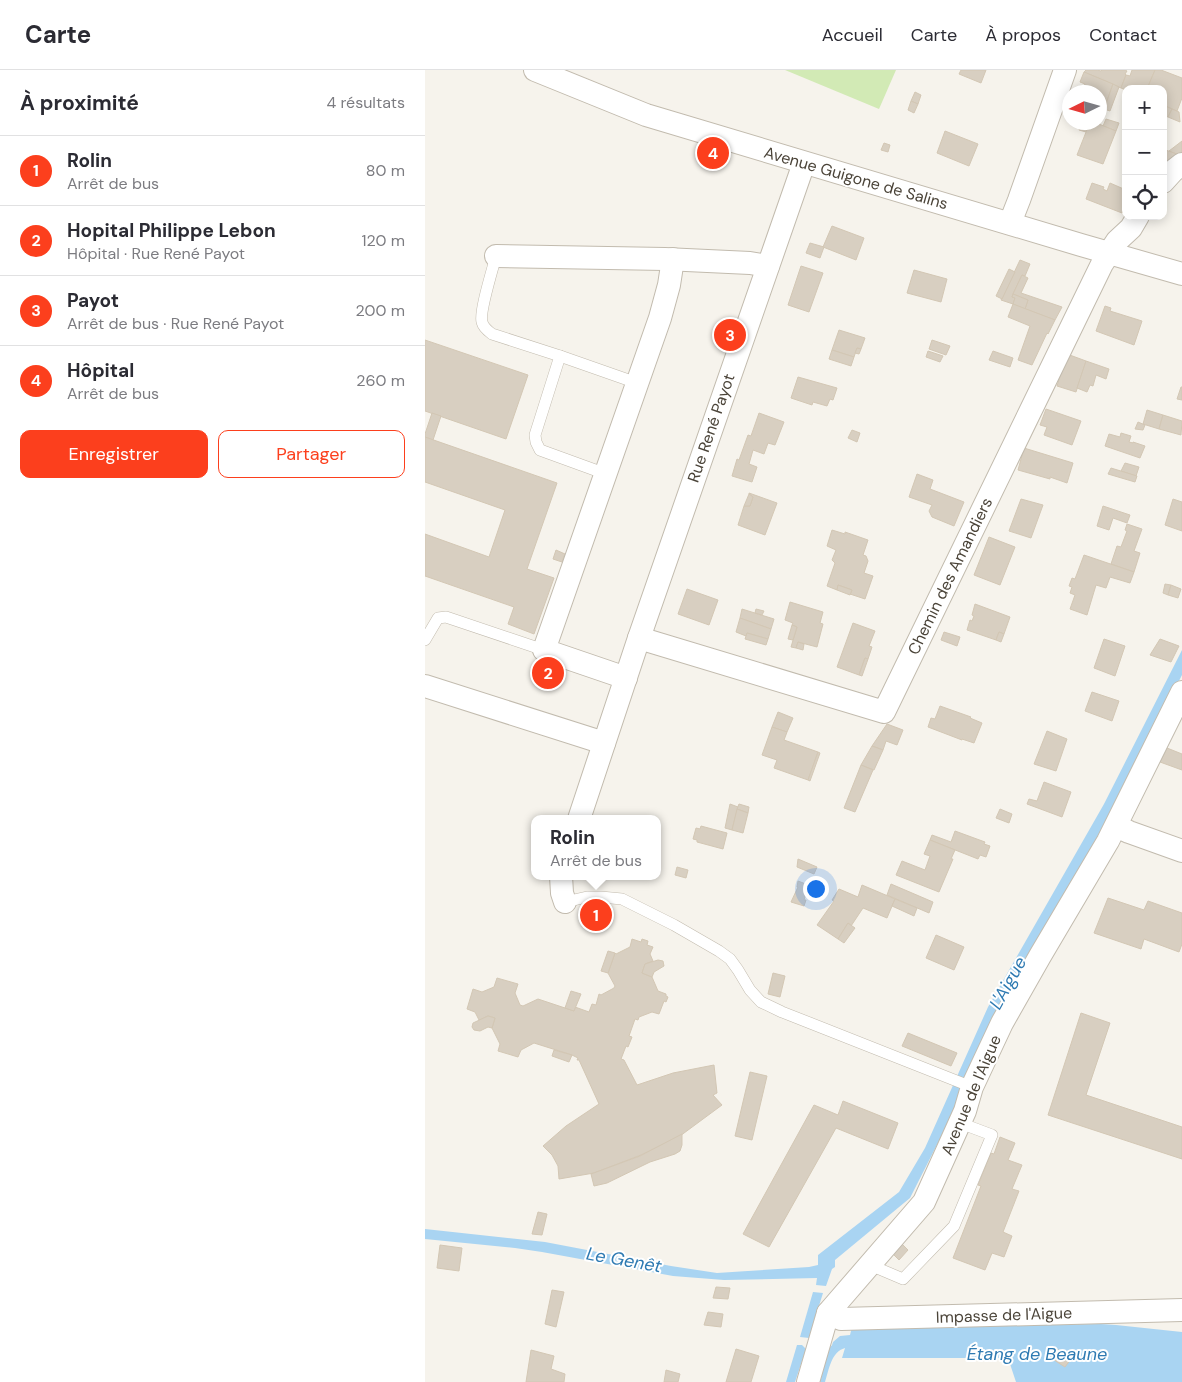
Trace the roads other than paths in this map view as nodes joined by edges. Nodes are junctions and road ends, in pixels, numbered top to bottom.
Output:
1 (535, 70) edge
2 (1065, 70) edge
3 (804, 163) junction
4 (1182, 164) edge
5 (1167, 178) edge
6 (1136, 220) edge
7 (1010, 224) junction
8 (1109, 253) junction
9 (497, 256) joint
10 (673, 259) junction
11 (768, 266) junction
12 (1182, 274) edge
13 (560, 356) junction
14 (637, 383) junction
15 (606, 474) junction
16 (639, 638) junction
17 (425, 640) edge
18 (544, 650) junction
19 (626, 678) junction
20 (425, 686) edge
21 (1182, 692) edge
22 (604, 743) junction
23 (580, 815) edge
24 (1116, 826) junction
25 (1182, 851) edge
26 (561, 880) edge
27 (565, 902) joint
28 (972, 1087) junction
29 (960, 1123) junction
30 (870, 1265) junction
31 (1182, 1310) edge
32 (828, 1313) junction
33 (808, 1382) edge

1 - 3 street, Avenue Guigone de Salins
2 - 7 street
3 - 7 street, Avenue Guigone de Salins
3 - 11 street, Rue René Payot
4 - 5 street
6 - 8 street, Chemin des Amandiers
7 - 8 street, Avenue Guigone de Salins
8 - 12 street, Avenue Guigone de Salins
8 - 16 street, Chemin des Amandiers
9 - 10 street
9 - 13 lane
10 - 11 street
10 - 14 street
11 - 16 street, Rue René Payot
13 - 14 lane
13 - 15 lane
14 - 15 street
15 - 18 street
16 - 19 street, Rue René Payot
17 - 18 lane
18 - 19 street
19 - 22 street, Rue René Payot
20 - 22 street
21 - 24 street, Avenue de l'Aigue
22 - 23 street, Rue René Payot
24 - 25 street
24 - 28 street, Avenue de l'Aigue
26 - 27 street
27 - 28 lane
28 - 29 street, Avenue de l'Aigue
29 - 30 street, Avenue de l'Aigue
29 - 30 lane
30 - 32 street, Avenue de l'Aigue
31 - 32 street, Impasse de l'Aigue
32 - 33 street, Avenue de l'Aigue

